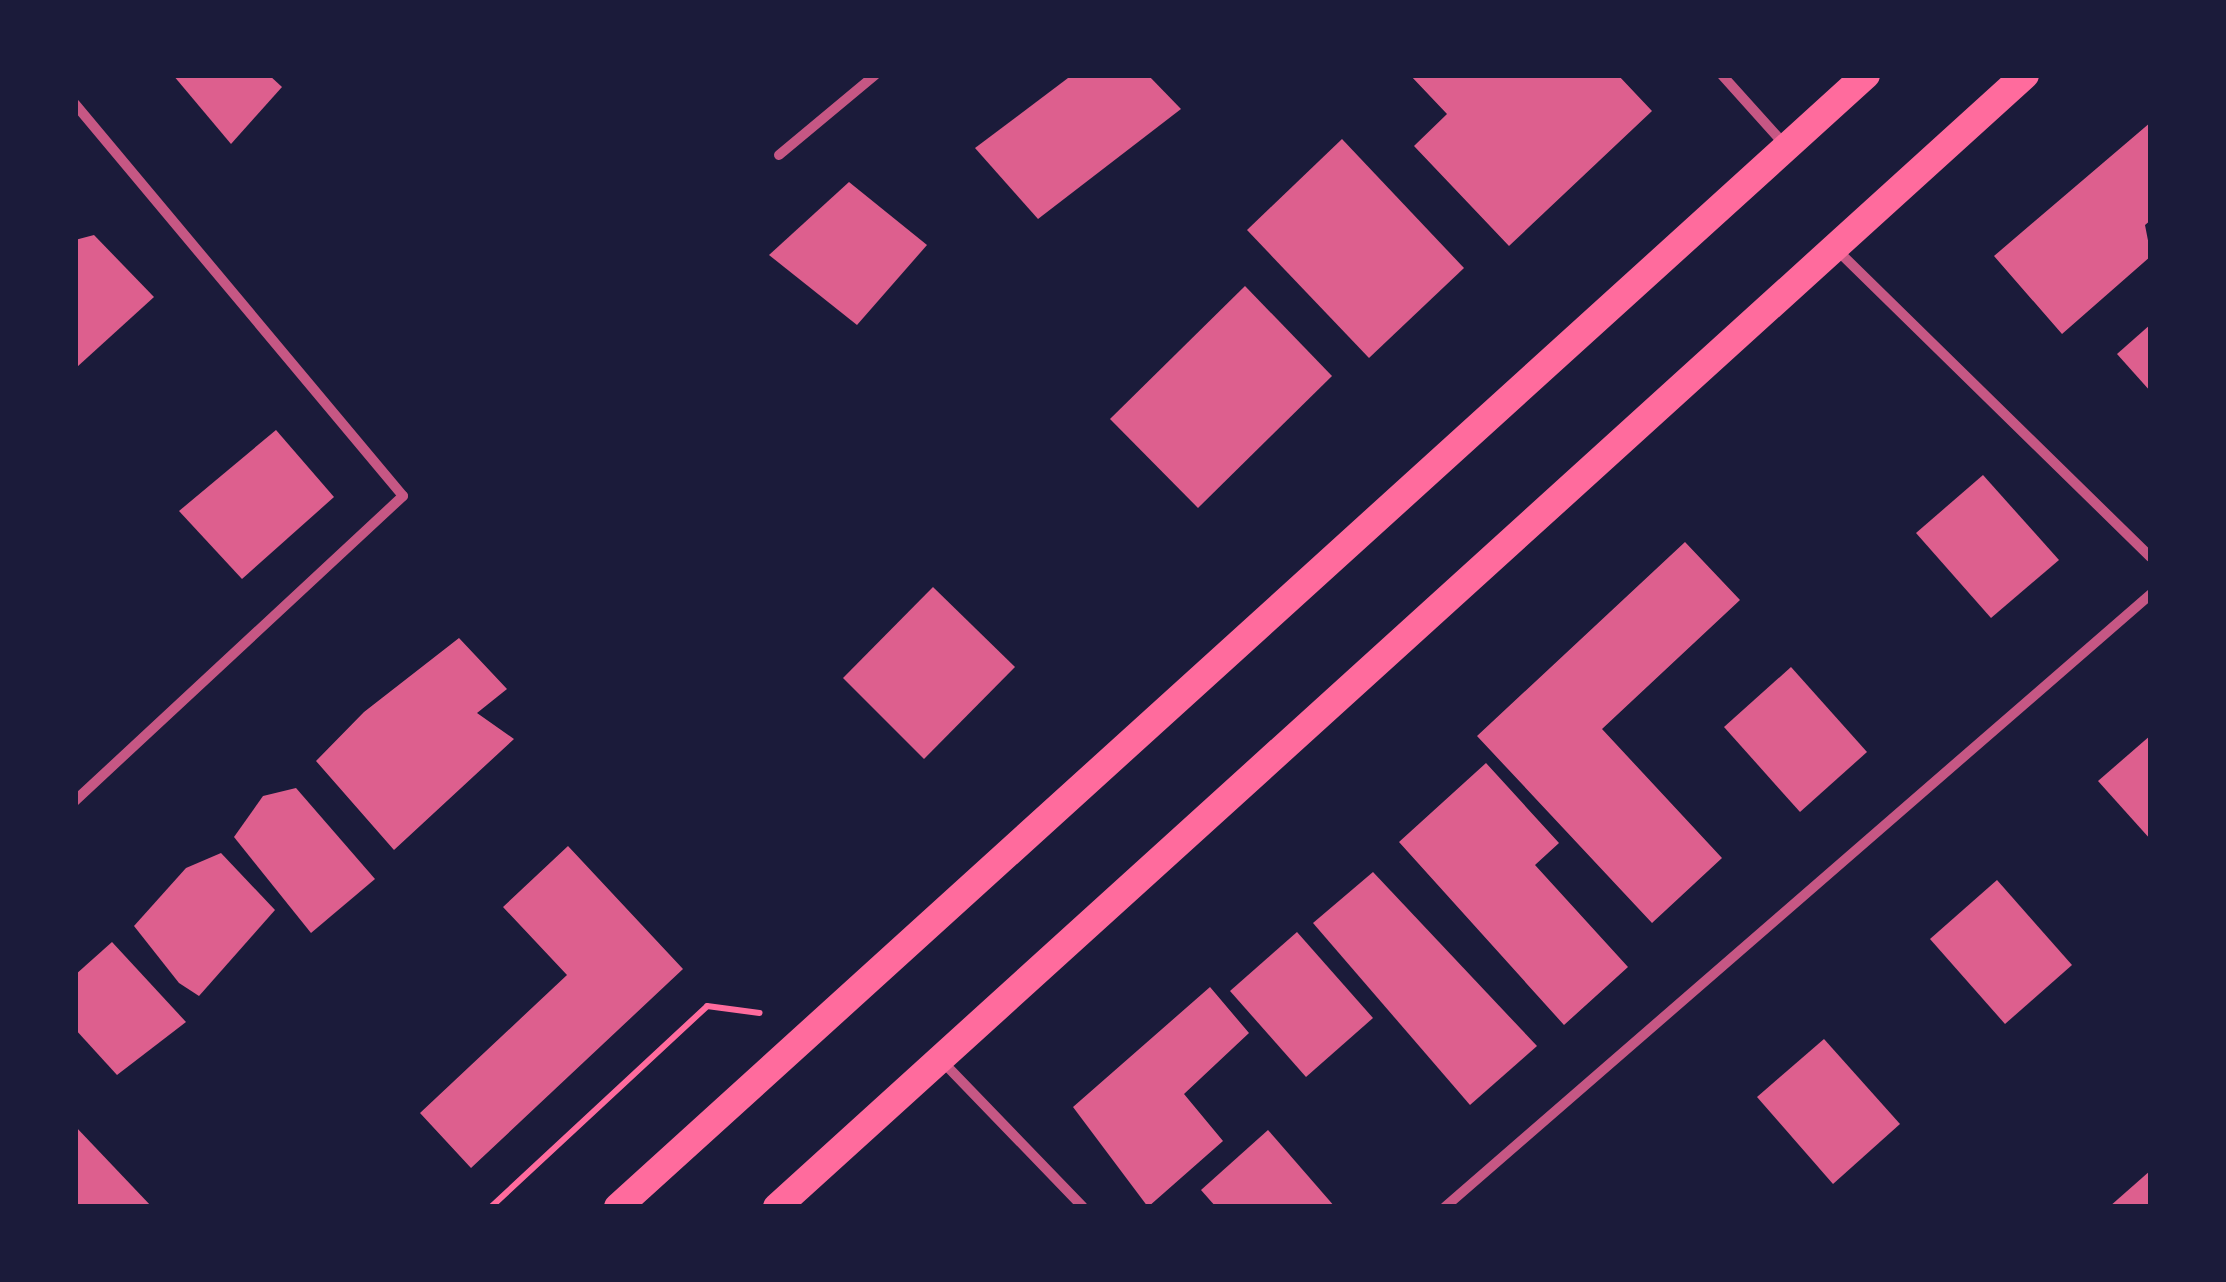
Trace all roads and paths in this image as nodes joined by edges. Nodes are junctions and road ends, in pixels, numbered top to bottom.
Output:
1 (875, 75) edge
2 (1722, 75) edge
3 (1866, 75) edge
4 (2025, 75) edge
5 (75, 104) edge
6 (1787, 147) junction
7 (779, 155) dead end
8 (1835, 248) junction
9 (2151, 557) edge
10 (2151, 594) edge
11 (75, 801) edge
12 (766, 1014) dead end
13 (940, 1059) junction
14 (490, 1207) edge
15 (618, 1207) edge
16 (777, 1207) edge
17 (1082, 1207) edge
18 (1445, 1207) edge

1 - 7 street
2 - 6 street
3 - 6 highway
4 - 8 highway
5 - 11 street
6 - 15 highway
8 - 9 street
8 - 13 highway
10 - 18 street
12 - 14 path
13 - 16 highway
13 - 17 street

